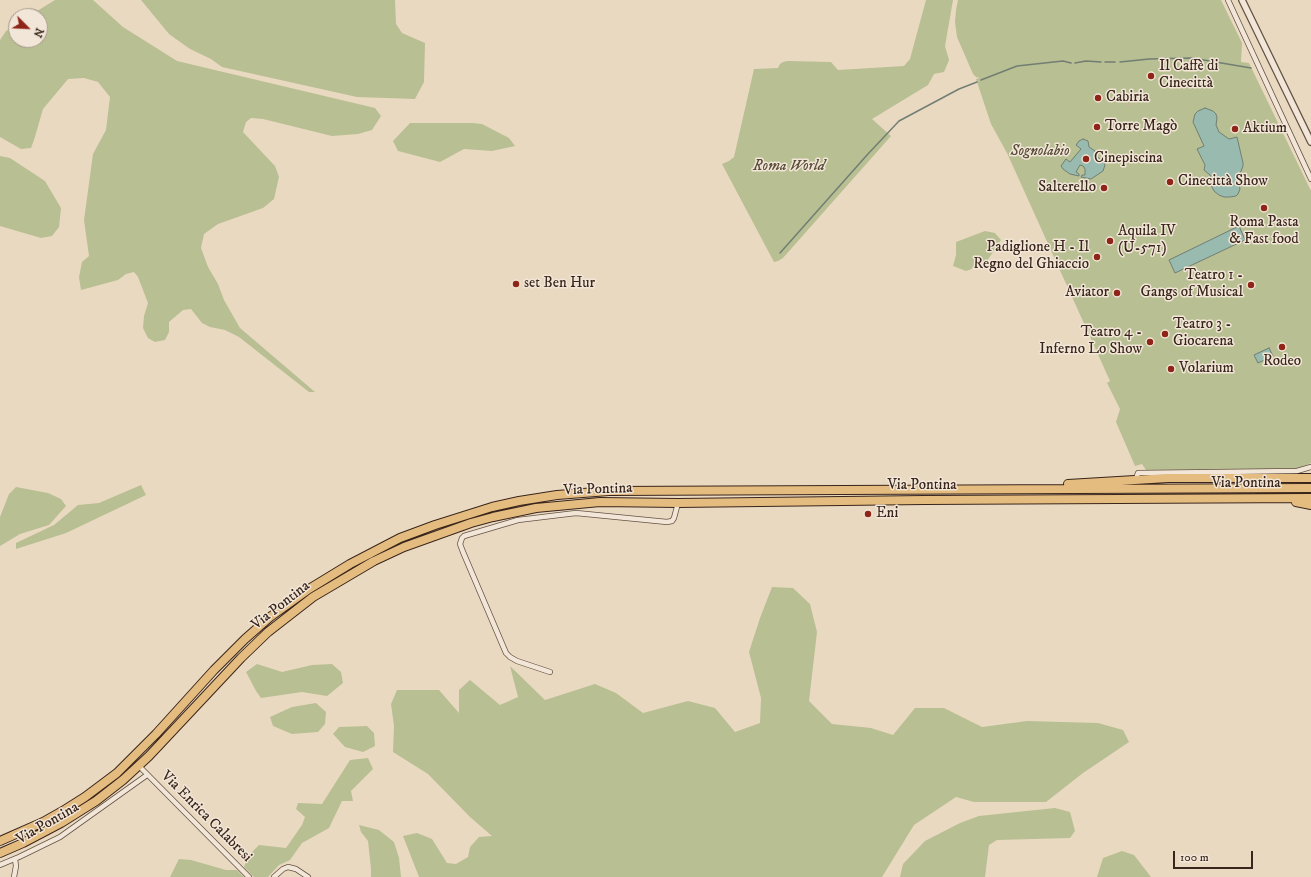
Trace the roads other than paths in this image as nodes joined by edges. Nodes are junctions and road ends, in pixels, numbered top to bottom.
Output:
1 (1228, 0) edge
2 (1242, 0) edge
3 (1311, 142) edge
4 (1311, 179) edge
5 (1311, 467) edge
6 (1311, 478) edge
7 (1136, 479) junction
8 (1311, 488) edge
9 (970, 490) junction
10 (1277, 498) junction
11 (1311, 498) edge
12 (678, 503) junction
13 (1311, 505) edge
14 (550, 672) dead end
15 (139, 766) junction
16 (147, 775) junction
17 (0, 842) edge
18 (0, 853) edge
19 (15, 859) junction
20 (0, 865) edge
21 (14, 877) edge
22 (249, 877) edge
23 (274, 877) edge
24 (308, 877) edge

1 - 4 street
2 - 3 street
5 - 7 street
6 - 7 highway
7 - 9 highway
8 - 9 highway, Via Pontina
9 - 17 highway, Via Pontina
10 - 11 highway, Via Pontina
10 - 12 highway, Via Pontina
10 - 13 highway
12 - 14 street
12 - 15 highway, Via Pontina
15 - 16 street, Via Enrica Calabresi
15 - 18 highway, Via Pontina
16 - 19 street, Via Pontina
16 - 22 street, Via Enrica Calabresi
19 - 20 street, Via Pontina
19 - 21 street
23 - 24 street

